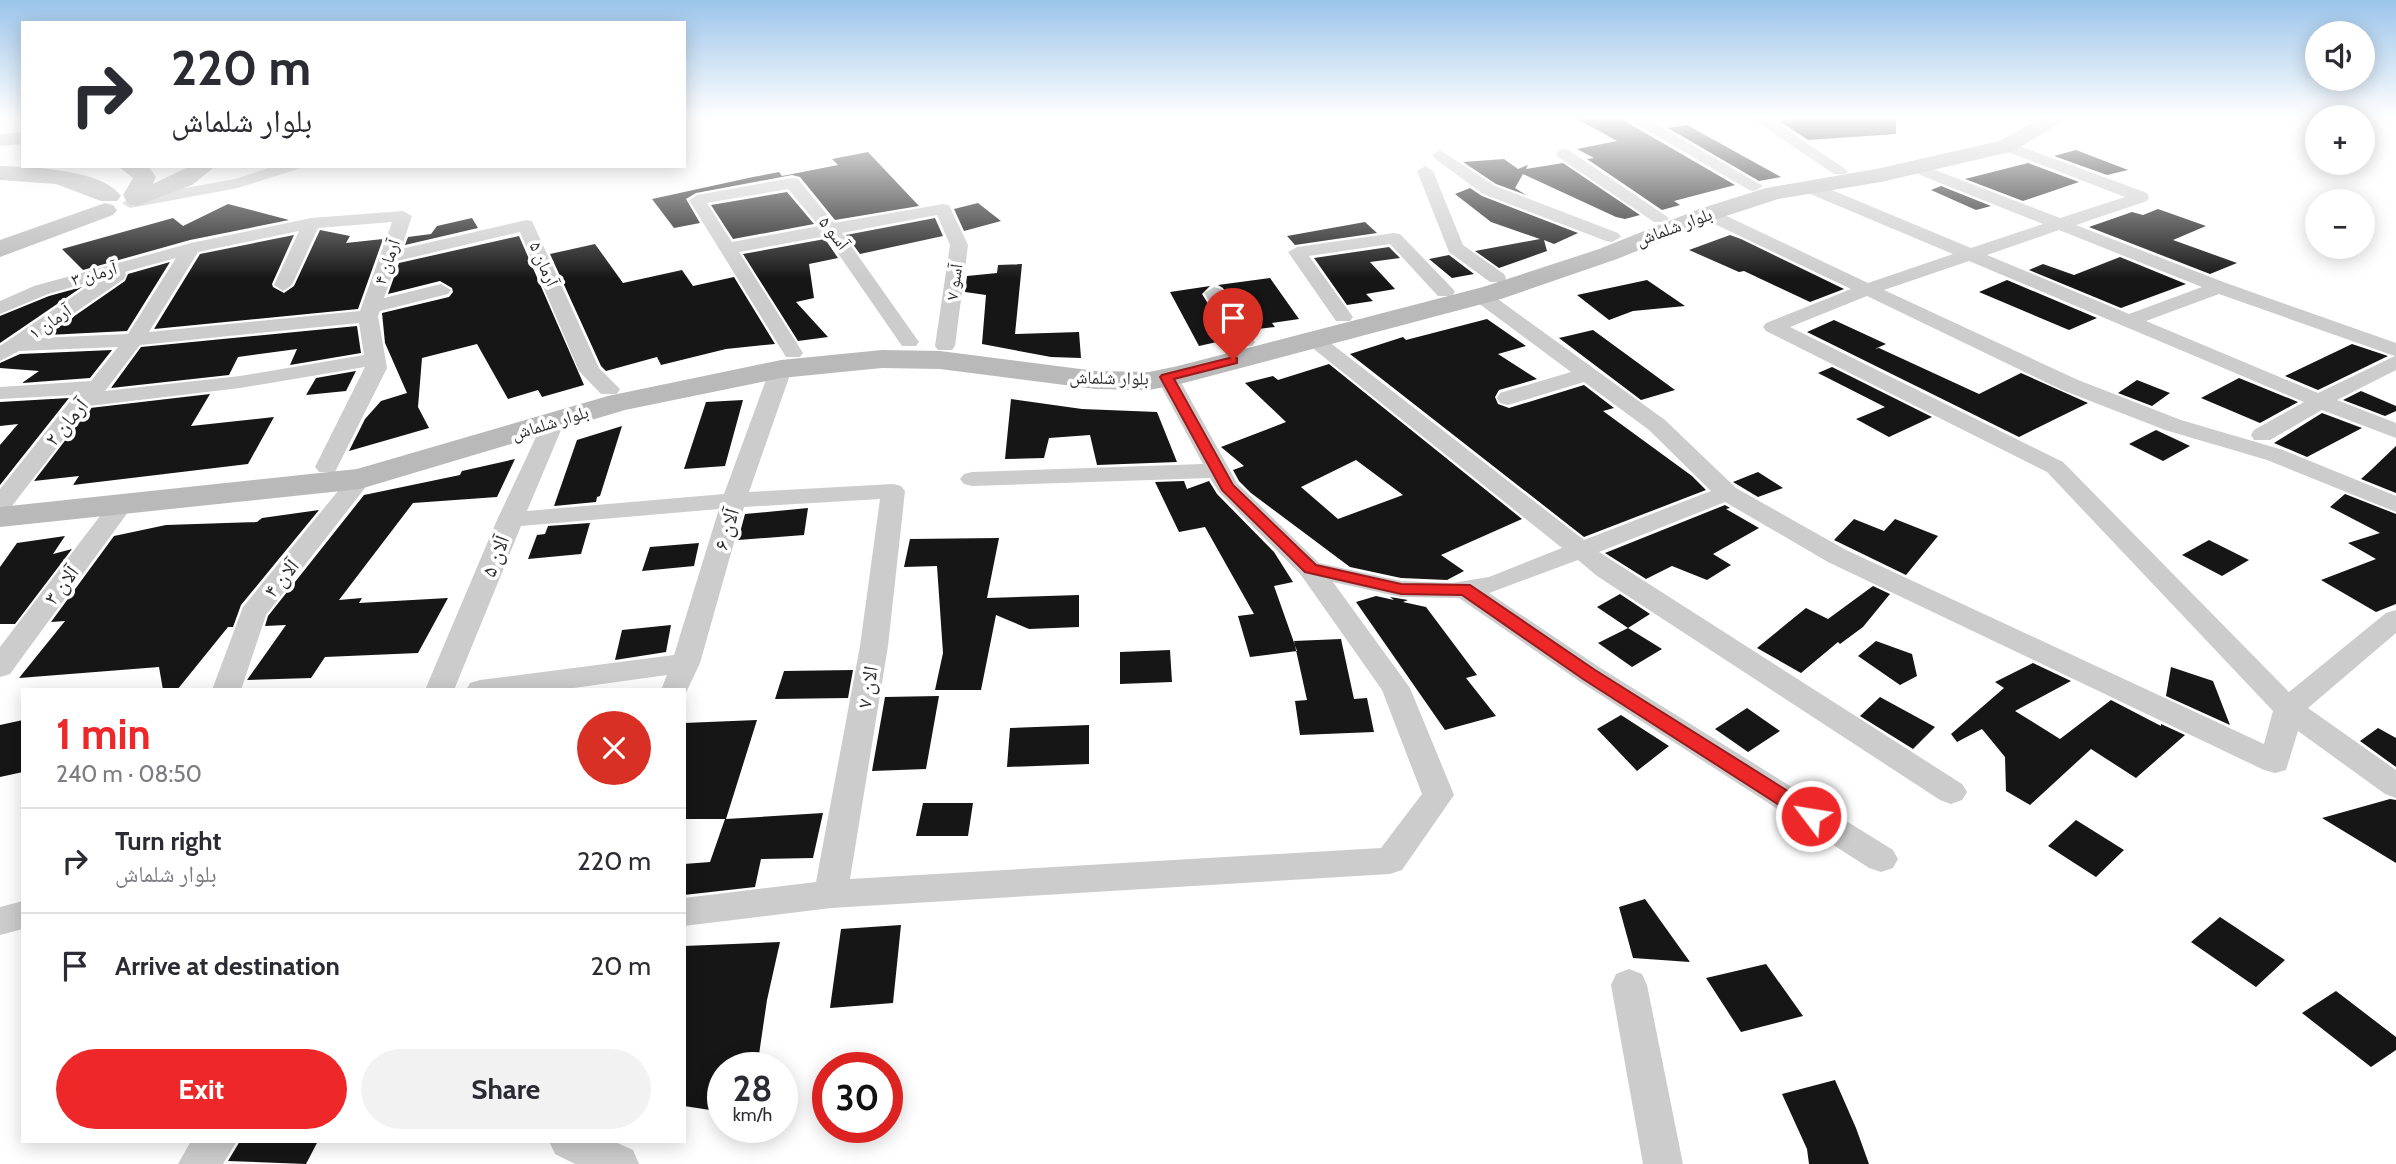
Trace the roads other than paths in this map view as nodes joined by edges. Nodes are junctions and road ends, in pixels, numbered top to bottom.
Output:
1 (139, 170) edge
2 (199, 170) edge
3 (278, 170) edge
4 (1461, 170) edge
5 (1588, 170) edge
6 (1727, 170) edge
7 (1819, 170) edge
8 (1882, 170) edge
9 (1928, 170) edge
10 (2070, 170) edge
11 (1425, 171) dead end
12 (0, 173) edge
13 (1827, 179) junction
14 (1755, 186) junction
15 (118, 202) junction
16 (1708, 214) junction
17 (1660, 218) junction
18 (311, 223) junction
19 (2060, 223) junction
20 (832, 230) junction
21 (1612, 237) junction
22 (0, 242) edge
23 (191, 248) junction
24 (729, 248) junction
25 (0, 249) edge
26 (1971, 256) junction
27 (389, 257) junction
28 (134, 263) junction
29 (283, 285) dead end
30 (1489, 287) junction
31 (2219, 287) junction
32 (442, 290) dead end
33 (1865, 290) junction
34 (1445, 292) junction
35 (1214, 293) dead end
36 (0, 308) edge
37 (369, 312) junction
38 (1343, 317) junction
39 (2128, 321) junction
40 (1312, 338) junction
41 (134, 340) junction
42 (909, 342) junction
43 (1245, 342) junction
44 (945, 346) junction
45 (2396, 350) edge
46 (5, 352) edge
47 (375, 359) junction
48 (787, 361) junction
49 (2396, 362) edge
50 (1588, 374) junction
51 (1167, 377) junction
52 (609, 389) junction
53 (0, 393) edge
54 (90, 393) junction
55 (1508, 398) dead end
56 (2319, 401) junction
57 (552, 423) junction
58 (2396, 431) edge
59 (2262, 435) dead end
60 (327, 467) junction
61 (1218, 471) junction
62 (360, 479) junction
63 (972, 479) dead end
64 (1727, 493) junction
65 (734, 500) junction
66 (122, 504) junction
67 (2396, 505) edge
68 (1, 506) edge
69 (509, 520) junction
70 (1579, 549) junction
71 (1310, 569) junction
72 (1464, 589) junction
73 (2396, 620) edge
74 (0, 667) edge
75 (680, 676) edge
76 (227, 688) edge
77 (440, 688) edge
78 (509, 688) edge
79 (2288, 709) junction
80 (2396, 786) edge
81 (1951, 792) dead end
82 (1881, 859) dead end
83 (831, 894) junction
84 (686, 912) edge
85 (21, 916) edge
86 (0, 921) edge
87 (1629, 985) dead end
88 (215, 1143) edge
89 (573, 1143) edge
90 (198, 1164) edge
91 (619, 1164) edge
92 (1663, 1164) edge

1 - 15 main road
2 - 15 main road
3 - 15 street
4 - 21 street
5 - 17 street
6 - 14 street
7 - 13 street
8 - 13 main road, بلوار شلماش
9 - 19 street
10 - 19 street
11 - 30 street
12 - 15 main road
13 - 14 main road, بلوار شلماش
13 - 16 main road, بلوار شلماش
13 - 26 street
14 - 17 main road, بلوار شلماش
15 - 22 main road
15 - 25 main road
16 - 30 main road, بلوار شلماش
16 - 33 street
17 - 21 main road, بلوار شلماش
18 - 23 street, آرمان ۴
18 - 27 street, آرمان ۴
18 - 29 street
19 - 26 street
19 - 31 street
20 - 24 street
20 - 24 street, آسو ۵
20 - 42 street, آسو ۵
20 - 44 street, آسو ۷
21 - 30 main road, بلوار شلماش
23 - 28 street, آرمان ۳
23 - 41 street
24 - 48 street, آسو ۵
26 - 33 street
26 - 39 street
27 - 37 street, آرمان ۴
27 - 52 street, آرمان ۵
28 - 36 street, آرمان ۳
28 - 46 street, آرمان ۱
30 - 34 main road, بلوار شلماش
30 - 40 main road, بلوار شلماش
30 - 50 street
31 - 39 street
31 - 45 street
32 - 37 street
33 - 67 street
33 - 79 street
34 - 38 main road, بلوار شلماش
34 - 38 street
35 - 43 street
37 - 41 street
37 - 47 street, آرمان ۴
38 - 43 main road, بلوار شلماش
39 - 56 street
40 - 51 main road, بلوار شلماش
40 - 70 street
41 - 46 street
41 - 54 street
42 - 44 main road, بلوار شلماش
42 - 48 main road, بلوار شلماش
43 - 44 main road, بلوار شلماش
47 - 54 street
47 - 60 street, آرمان ۴
48 - 51 main road, بلوار شلماش
48 - 52 main road, بلوار شلماش
48 - 57 main road, بلوار شلماش
48 - 65 street, آلان ۶
49 - 56 street
50 - 55 street
50 - 64 street
51 - 61 street
52 - 60 main road, بلوار شلماش
53 - 54 street, آرمان ۲
54 - 68 street, آرمان ۲
56 - 58 street
56 - 59 street
57 - 62 main road, بلوار شلماش
57 - 69 street, آلان ۵
60 - 68 main road, بلوار شلماش
61 - 63 street
61 - 71 street
62 - 66 main road, بلوار شلماش
62 - 76 street, آلان ۴
64 - 70 street
64 - 79 street
65 - 69 street
65 - 75 street, آلان ۶
65 - 83 street, الان ۷
66 - 68 main road, بلوار شلماش
66 - 74 street, آلان ۳
69 - 77 street, آلان ۵
70 - 72 street
70 - 81 street
71 - 72 street
71 - 83 street
72 - 82 street
73 - 79 street
75 - 78 street
79 - 80 street
83 - 84 street
85 - 86 street
87 - 92 street
88 - 90 street
89 - 91 street

